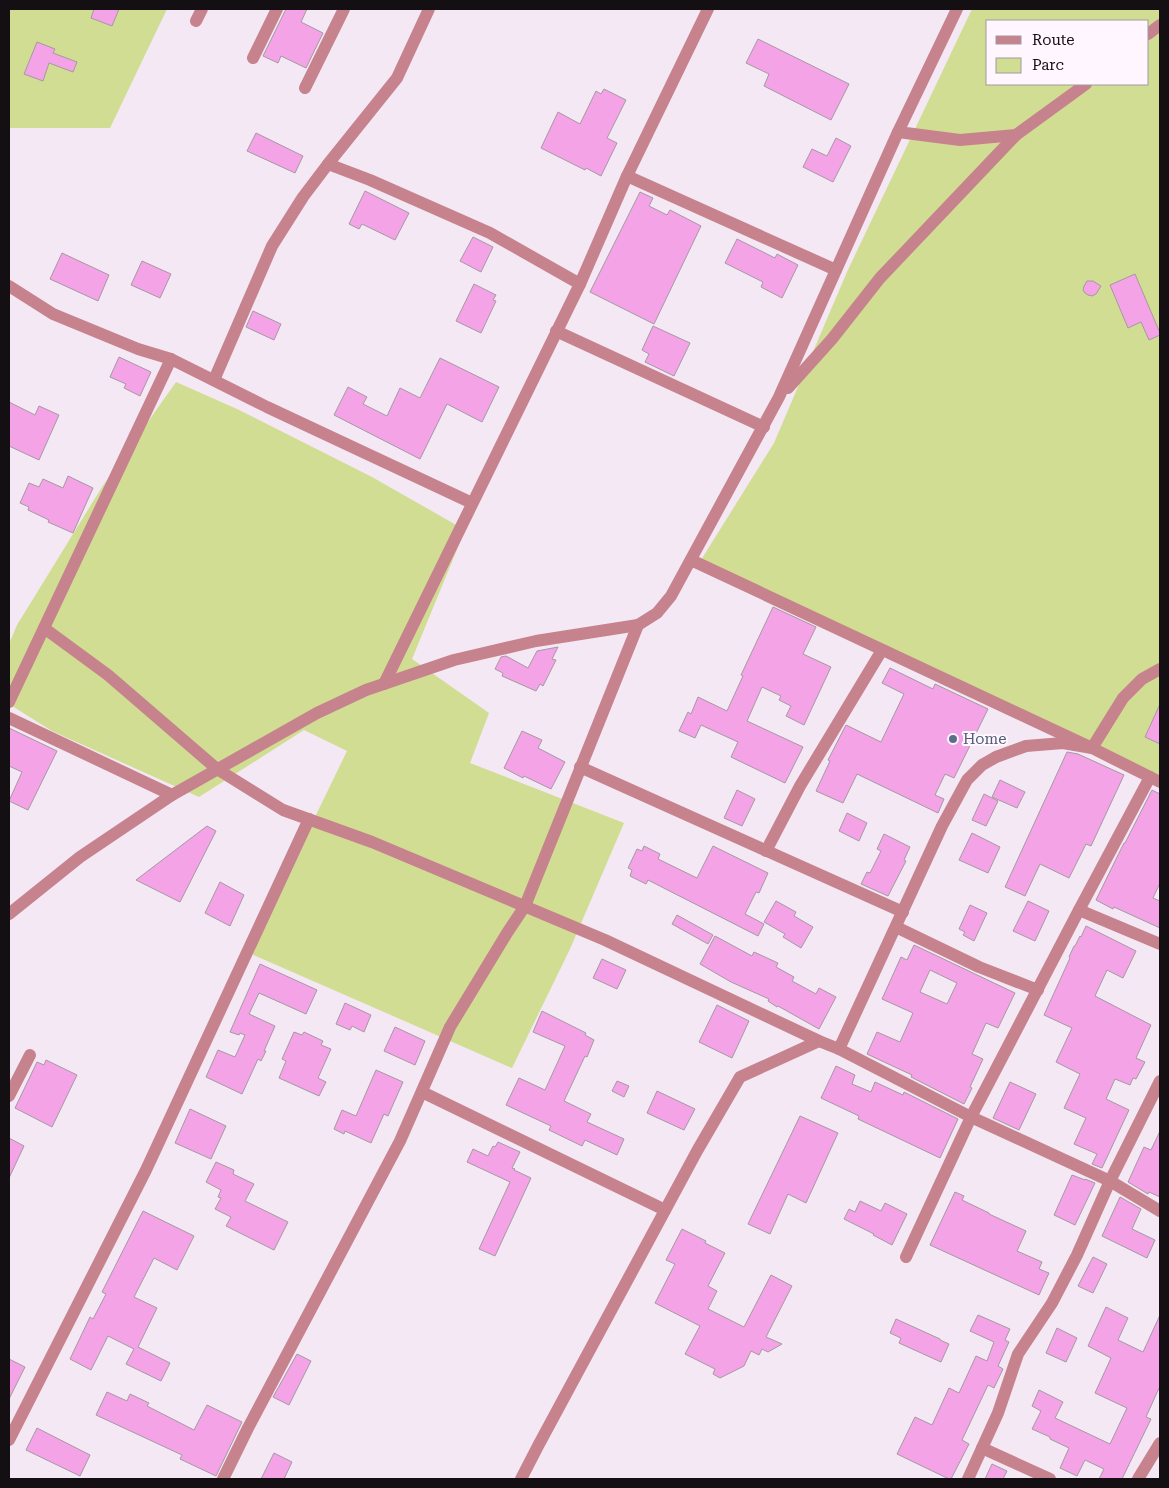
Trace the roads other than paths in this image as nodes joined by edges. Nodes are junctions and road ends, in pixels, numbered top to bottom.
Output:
1 (202, 9) edge
2 (277, 9) edge
3 (344, 9) edge
4 (429, 9) edge
5 (708, 9) edge
6 (957, 9) edge
7 (196, 21) dead end
8 (1160, 25) edge
9 (1149, 33) edge
10 (253, 58) dead end
11 (1085, 85) edge
12 (305, 88) dead end
13 (898, 132) junction
14 (1016, 135) junction
15 (328, 164) junction
16 (627, 176) junction
17 (836, 270) junction
18 (580, 284) junction
19 (9, 286) edge
20 (556, 331) junction
21 (170, 359) junction
22 (214, 380) junction
23 (779, 397) junction
24 (764, 427) junction
25 (472, 503) junction
26 (691, 560) junction
27 (638, 625) junction
28 (44, 628) junction
29 (882, 650) junction
30 (1160, 669) edge
31 (384, 684) junction
32 (9, 702) edge
33 (9, 718) edge
34 (1092, 748) junction
35 (580, 767) junction
36 (217, 769) junction
37 (1155, 780) edge
38 (172, 795) junction
39 (309, 820) junction
40 (766, 851) junction
41 (525, 906) junction
42 (1079, 910) junction
43 (902, 912) junction
44 (9, 914) edge
45 (896, 927) junction
46 (1160, 944) edge
47 (1038, 990) junction
48 (819, 1040) junction
49 (839, 1048) junction
50 (30, 1054) dead end
51 (1160, 1081) edge
52 (422, 1092) junction
53 (9, 1096) edge
54 (971, 1117) junction
55 (1110, 1181) junction
56 (665, 1210) junction
57 (1160, 1211) edge
58 (906, 1257) dead end
59 (9, 1440) edge
60 (1160, 1443) edge
61 (982, 1448) junction
62 (223, 1479) edge
63 (521, 1479) edge
64 (968, 1479) edge
65 (1050, 1479) edge
66 (1138, 1479) edge

1 - 7 street
2 - 10 street
3 - 12 street
4 - 15 street
5 - 16 street
6 - 13 street
8 - 9 street
11 - 14 street
13 - 14 street
13 - 17 street
14 - 23 street
15 - 18 street
15 - 22 street
16 - 17 street
16 - 18 street
17 - 23 street
18 - 20 street
19 - 21 street
20 - 24 street
20 - 25 street
21 - 22 street
21 - 28 street
22 - 25 street
23 - 24 street
24 - 26 street
25 - 31 street
26 - 27 street
26 - 29 street
27 - 31 street
27 - 35 street
28 - 32 street
28 - 36 street
29 - 34 street
29 - 40 street
30 - 34 street
31 - 36 street
33 - 38 street
34 - 37 street
34 - 43 street
35 - 40 street
35 - 41 street
36 - 38 street
36 - 39 street
37 - 42 street
38 - 44 street
39 - 41 street
39 - 59 street
40 - 43 street
41 - 48 street
41 - 52 street
42 - 46 street
42 - 47 street
43 - 45 street
45 - 47 street
45 - 49 street
47 - 54 street
48 - 49 street
48 - 56 street
49 - 54 street
50 - 53 street
51 - 55 street
52 - 56 street
52 - 62 street
54 - 55 street
54 - 58 street
55 - 57 street
55 - 61 street
56 - 63 street
60 - 66 street
61 - 64 street
61 - 65 street

